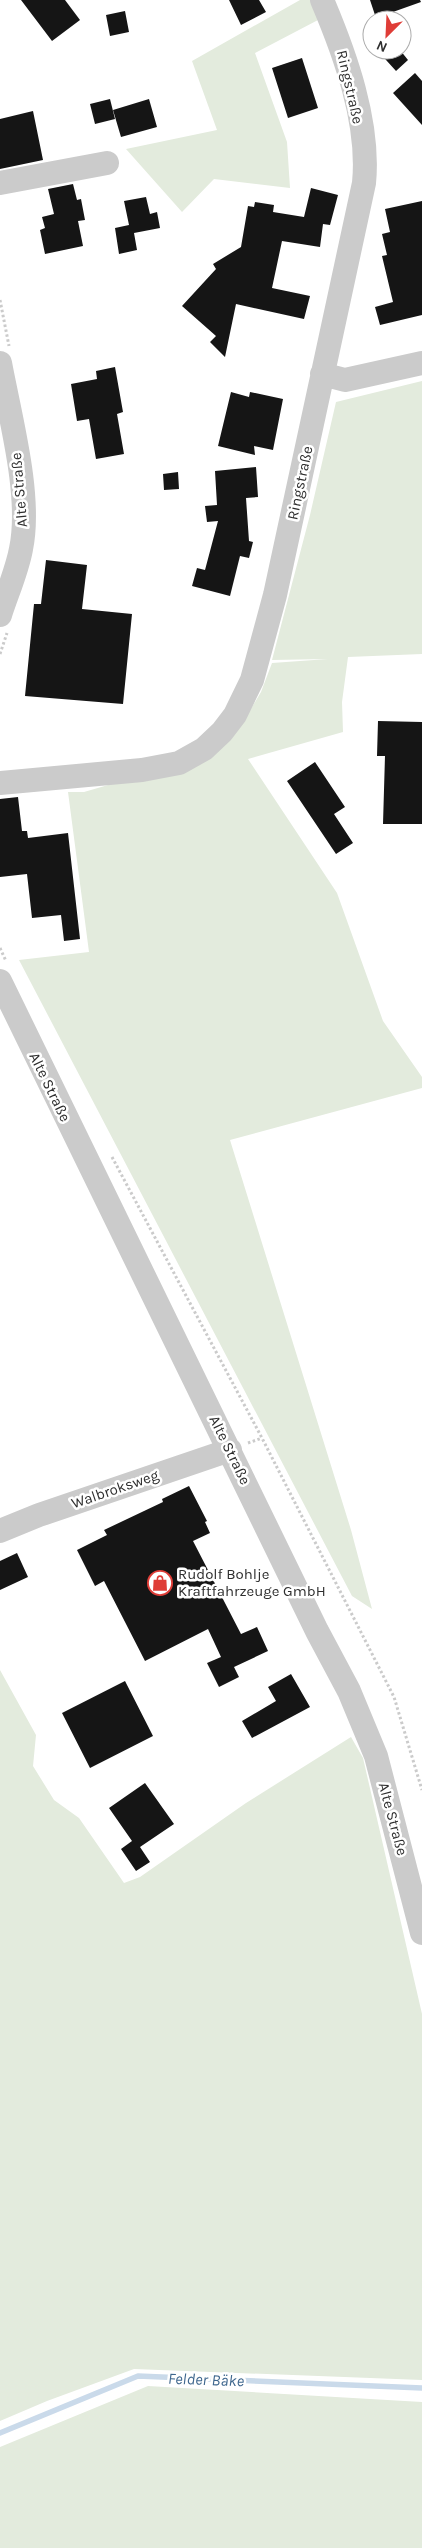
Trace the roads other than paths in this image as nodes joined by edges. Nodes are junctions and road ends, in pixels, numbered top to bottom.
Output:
1 (322, 0) edge
2 (107, 163) dead end
3 (0, 183) edge
4 (0, 363) edge
5 (422, 363) edge
6 (322, 374) junction
7 (0, 615) edge
8 (0, 783) edge
9 (0, 981) edge
10 (230, 1450) junction
11 (0, 1531) edge
12 (422, 1933) edge

1 - 6 street, Ringstraße
2 - 3 street
4 - 7 street, Alte Straße
5 - 6 street
6 - 8 street, Ringstraße
9 - 10 street, Alte Straße
10 - 11 street, Walbroksweg
10 - 12 street, Alte Straße

